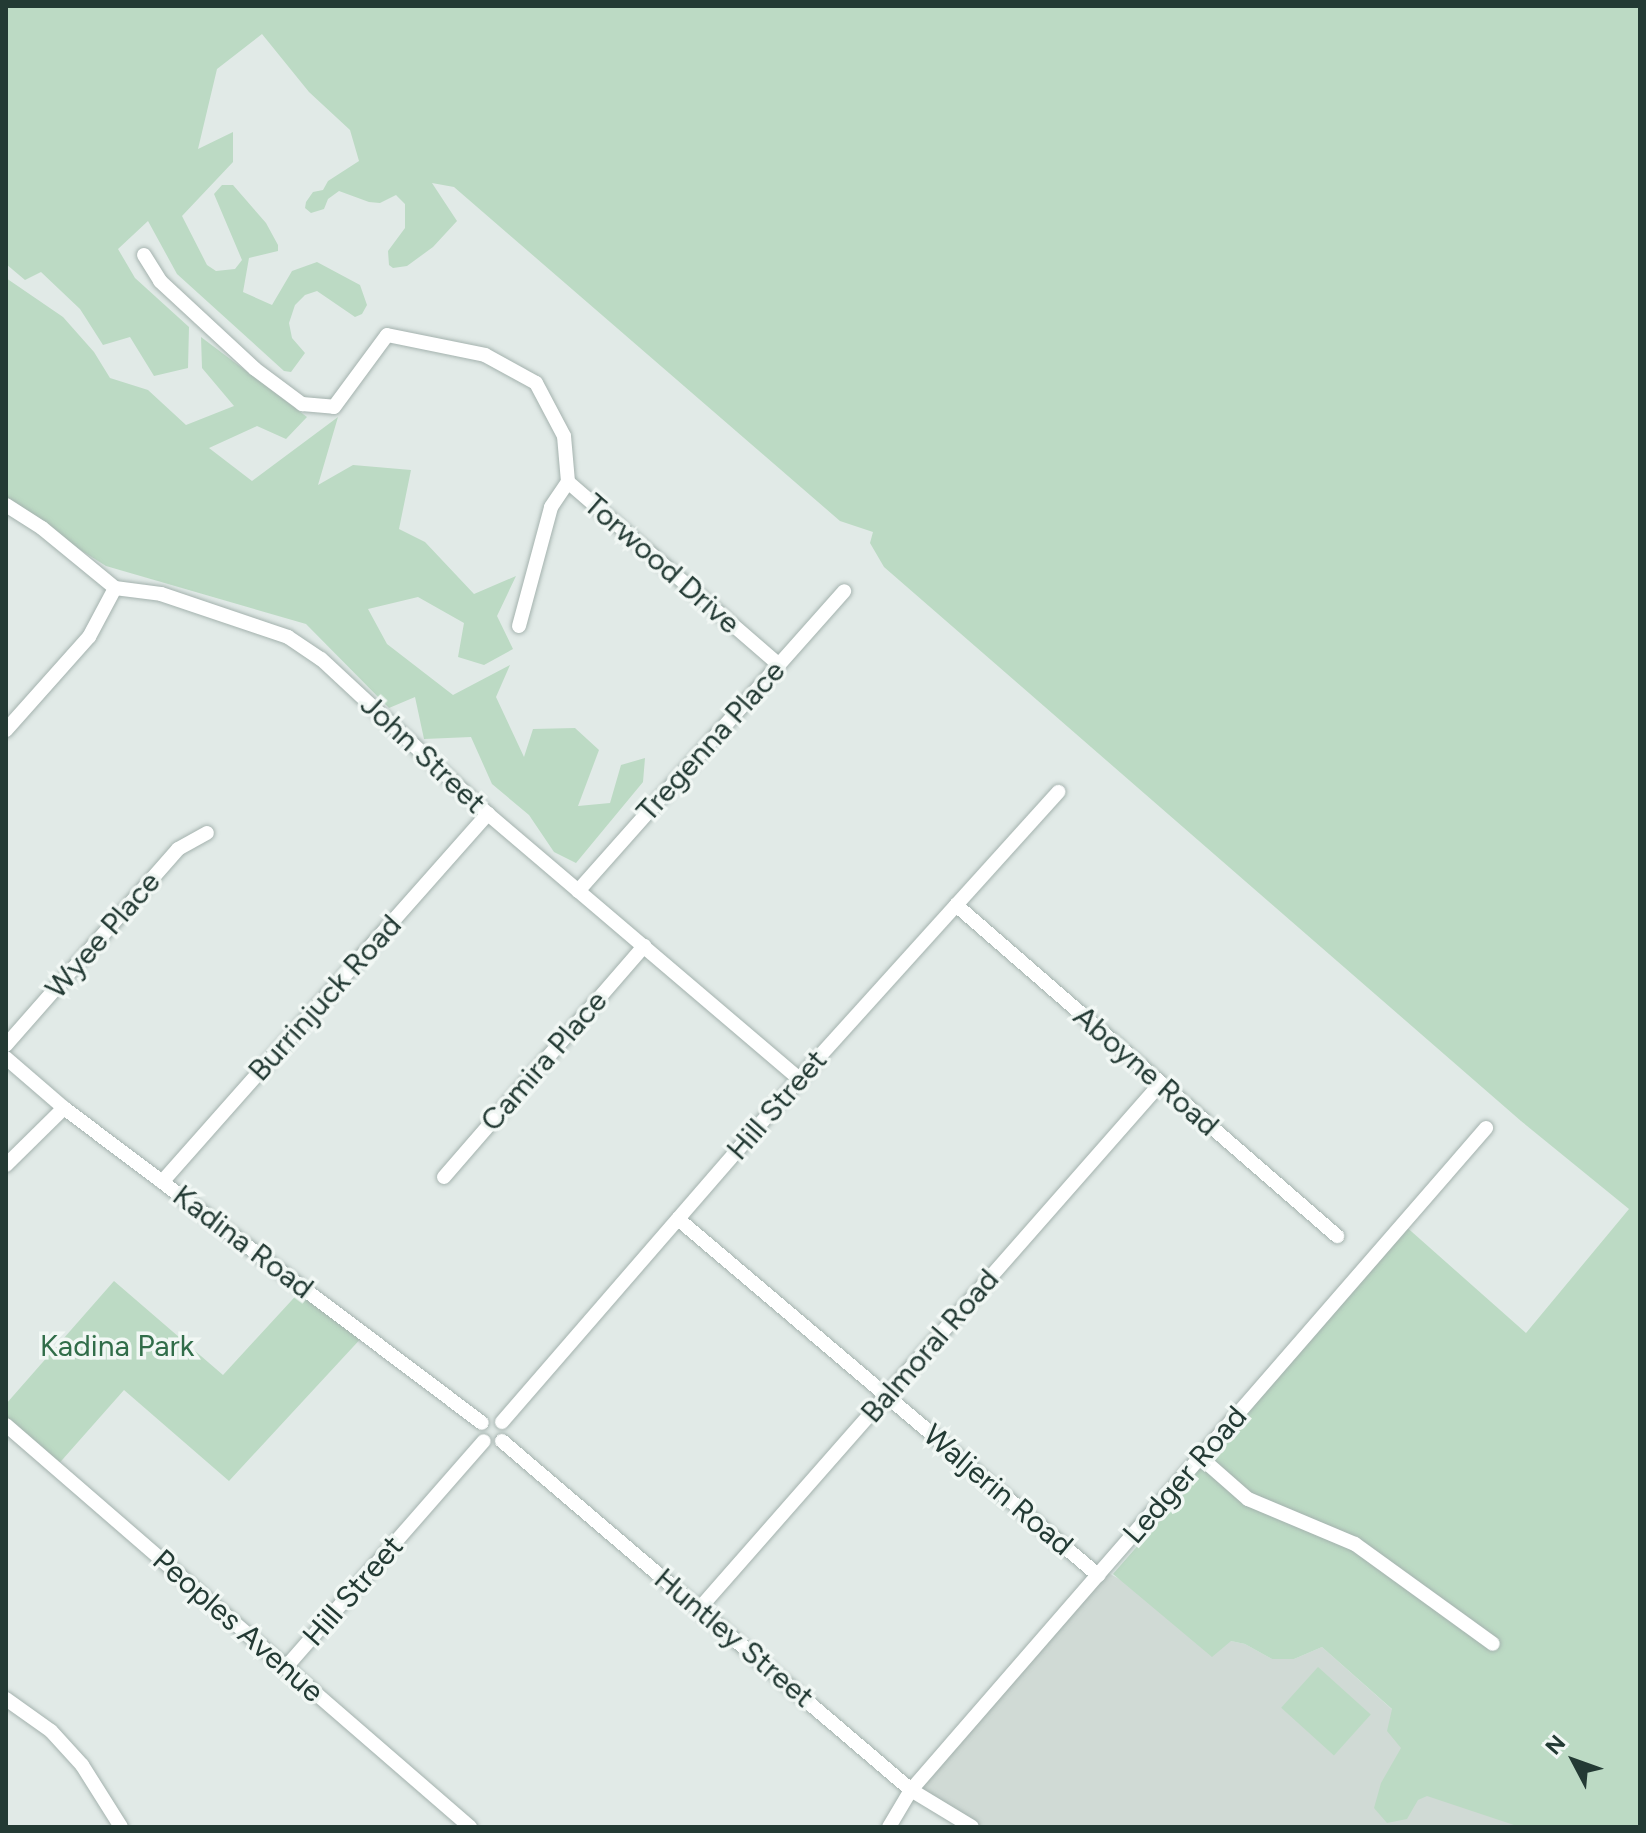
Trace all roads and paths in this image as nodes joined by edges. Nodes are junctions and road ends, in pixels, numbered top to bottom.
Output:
1 (144, 255) dead end
2 (568, 482) junction
3 (6, 505) edge
4 (115, 588) junction
5 (844, 591) dead end
6 (519, 626) dead end
7 (779, 665) junction
8 (6, 730) edge
9 (1058, 792) dead end
10 (488, 814) junction
11 (207, 833) dead end
12 (578, 891) junction
13 (956, 905) junction
14 (644, 946) junction
15 (6, 1045) edge
16 (6, 1058) edge
17 (799, 1079) junction
18 (1161, 1083) junction
19 (64, 1108) junction
20 (1486, 1128) dead end
21 (6, 1165) edge
22 (444, 1177) dead end
23 (162, 1182) junction
24 (678, 1219) junction
25 (1337, 1236) dead end
26 (886, 1396) junction
27 (502, 1422) junction
28 (482, 1423) junction
29 (6, 1425) edge
30 (484, 1441) junction
31 (502, 1441) junction
32 (1200, 1457) junction
33 (1098, 1575) junction
34 (699, 1609) junction
35 (1493, 1644) dead end
36 (286, 1667) junction
37 (6, 1699) edge
38 (911, 1790) junction
39 (121, 1827) edge
40 (470, 1827) edge
41 (889, 1827) edge
42 (972, 1827) edge

1 - 2 street, Torwood Drive
2 - 6 street
2 - 7 street, Torwood Drive
3 - 4 street
4 - 8 street
4 - 10 street, John Street
5 - 7 street, Tregenna Place
7 - 12 street, Tregenna Place
9 - 13 street, Hill Street
10 - 12 street, John Street
10 - 23 street, Burrinjuck Road
11 - 15 street, Wyee Place
12 - 14 street, John Street
13 - 17 street, Hill Street
13 - 18 street, Aboyne Road
14 - 17 street, John Street
14 - 22 street, Camira Place
16 - 19 street, Kadina Road
17 - 24 street, Hill Street
18 - 25 street, Aboyne Road
18 - 26 street, Balmoral Road
19 - 21 street
19 - 23 street, Kadina Road
20 - 32 street, Ledger Road
23 - 28 street, Kadina Road
24 - 26 street, Waljerin Road
24 - 27 street, Hill Street
26 - 33 street, Waljerin Road
26 - 34 street, Balmoral Road
27 - 28 street
27 - 31 street
28 - 30 street
29 - 36 street, Peoples Avenue
30 - 31 street
30 - 36 street, Hill Street
31 - 34 street, Huntley Street
32 - 33 street, Ledger Road
32 - 35 street
33 - 38 street, Ledger Road
34 - 38 street, Huntley Street
36 - 40 street, Peoples Avenue
37 - 39 street
38 - 41 street, Ledger Road
38 - 42 street, Huntley Street

